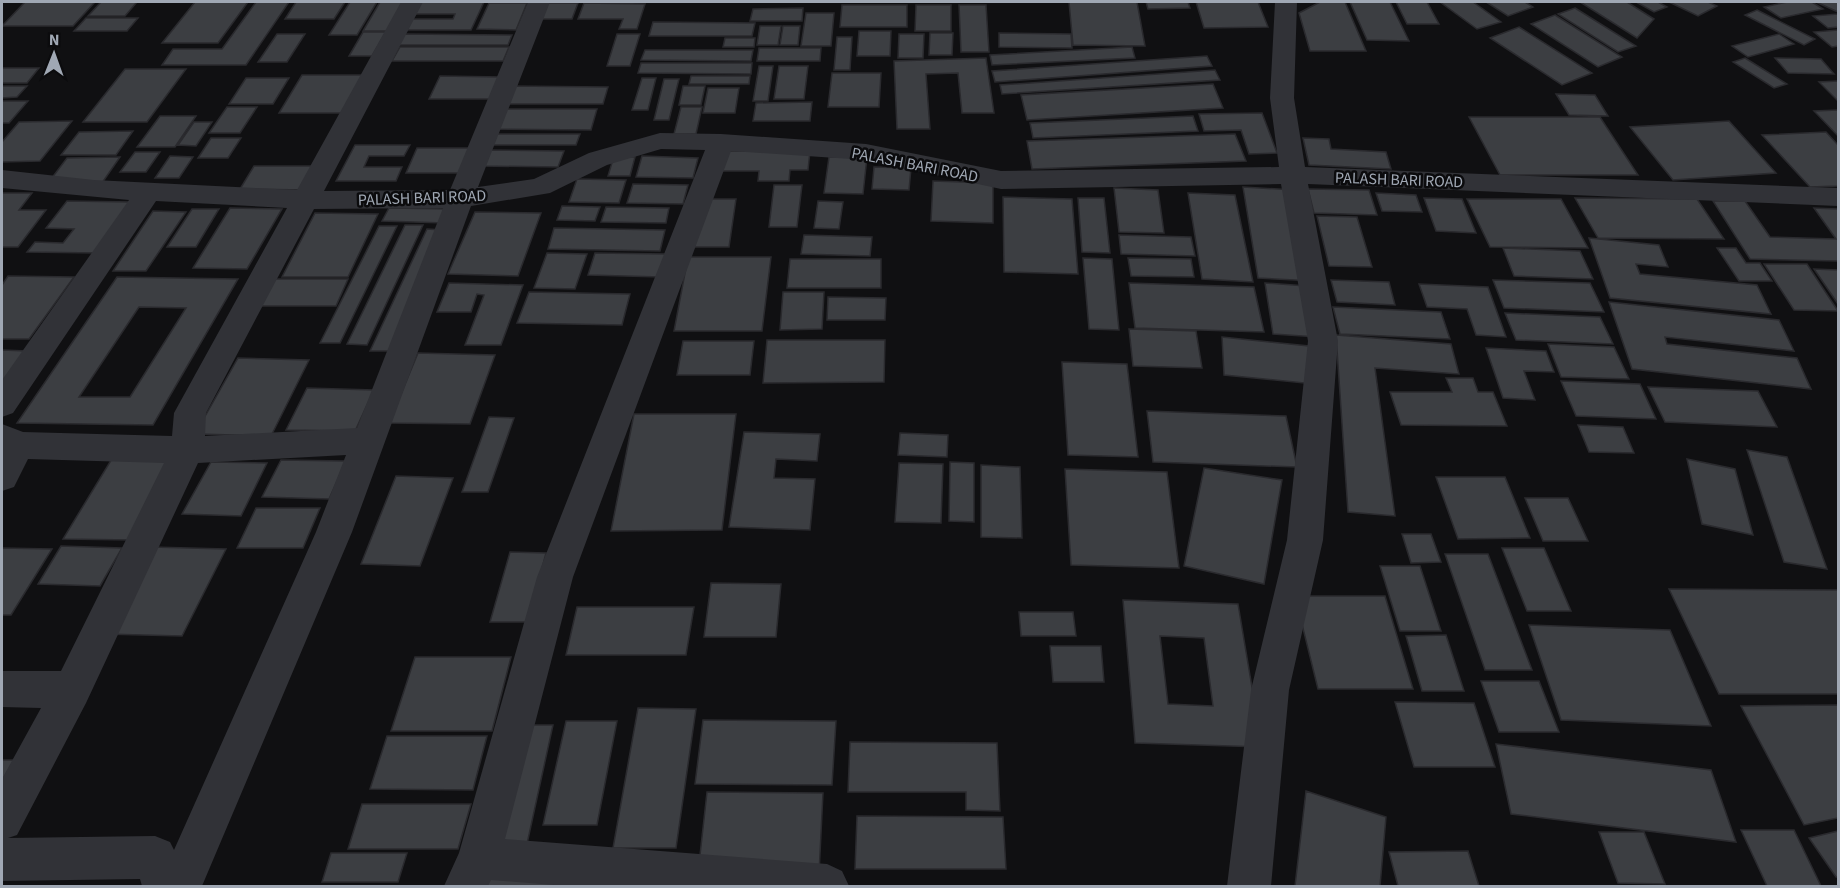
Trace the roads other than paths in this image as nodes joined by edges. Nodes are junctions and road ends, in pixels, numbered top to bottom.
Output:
1 (412, 2) edge
2 (539, 2) edge
3 (1286, 2) edge
4 (721, 142) junction
5 (1293, 176) junction
6 (2, 179) edge
7 (148, 193) junction
8 (1839, 197) edge
9 (460, 199) junction
10 (307, 200) junction
11 (2, 404) edge
12 (369, 441) junction
13 (7, 442) edge
14 (187, 450) junction
15 (2, 477) edge
16 (2, 689) edge
17 (72, 690) junction
18 (2, 820) edge
19 (2, 860) edge
20 (473, 872) edge
21 (164, 886) edge
22 (180, 886) edge
23 (827, 886) edge
24 (1250, 886) edge

1 - 10 street
2 - 9 street
3 - 5 street
4 - 5 street, PALASH BARI ROAD
4 - 9 street, PALASH BARI ROAD
4 - 20 street
5 - 8 street, PALASH BARI ROAD
5 - 24 street
6 - 7 street, PALASH BARI ROAD
7 - 10 street, PALASH BARI ROAD
7 - 11 street
9 - 10 street, PALASH BARI ROAD
9 - 12 street
10 - 14 street
12 - 14 street
12 - 22 street
13 - 14 street
13 - 15 street
14 - 17 street
16 - 17 street
17 - 18 street
19 - 21 street
20 - 23 street

